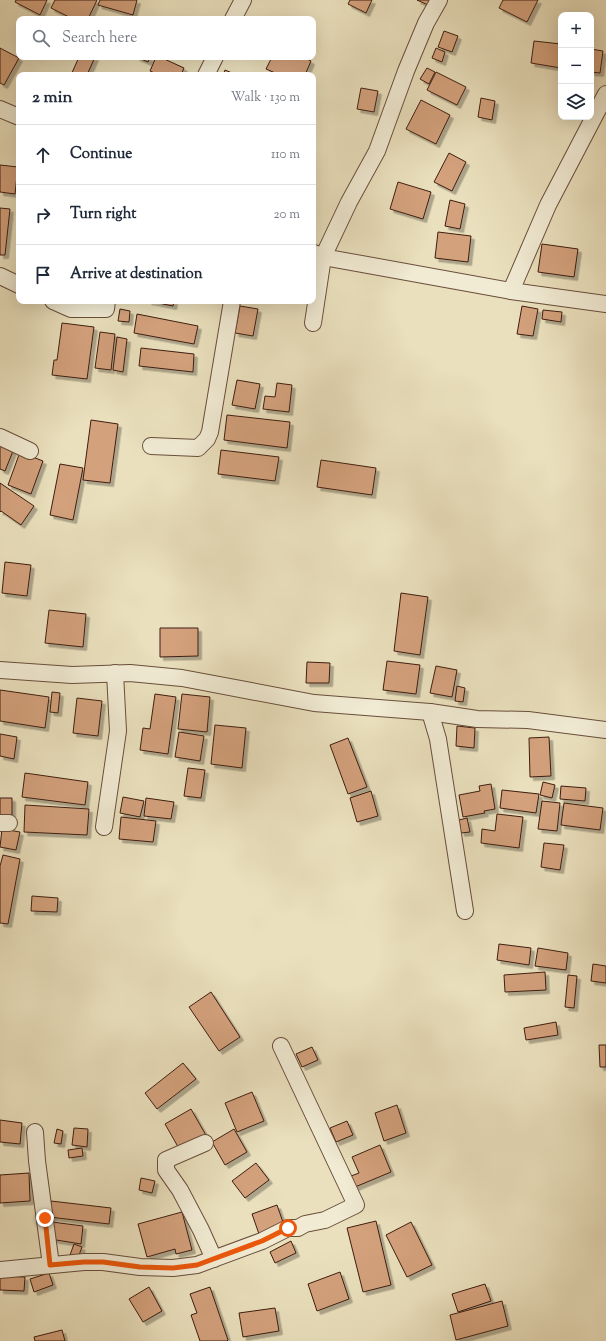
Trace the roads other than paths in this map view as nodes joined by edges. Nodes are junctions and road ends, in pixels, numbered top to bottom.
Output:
1 (243, 0) edge
2 (439, 0) edge
3 (235, 16) edge
4 (214, 60) edge
5 (208, 72) edge
6 (606, 94) edge
7 (0, 109) edge
8 (16, 115) edge
9 (318, 255) edge
10 (0, 276) edge
11 (316, 282) edge
12 (16, 284) edge
13 (511, 291) junction
14 (60, 304) edge
15 (106, 304) edge
16 (231, 304) edge
17 (314, 304) edge
18 (606, 304) edge
19 (313, 323) dead end
20 (0, 437) edge
21 (151, 446) dead end
22 (30, 451) dead end
23 (0, 670) edge
24 (115, 674) junction
25 (430, 712) junction
26 (606, 730) edge
27 (104, 827) dead end
28 (465, 912) dead end
29 (281, 1046) dead end
30 (35, 1132) dead end
31 (205, 1143) dead end
32 (214, 1259) junction
33 (50, 1265) junction
34 (0, 1270) edge

1 - 3 street
2 - 9 street
4 - 5 street
6 - 13 street
7 - 8 street
9 - 11 street
9 - 13 street
10 - 12 street
13 - 18 street
14 - 15 street
16 - 21 street
17 - 19 street
20 - 22 street
23 - 24 street
24 - 25 street
24 - 27 street
25 - 26 street
25 - 28 street
29 - 32 street
30 - 33 street
31 - 32 street
32 - 33 street
33 - 34 street

